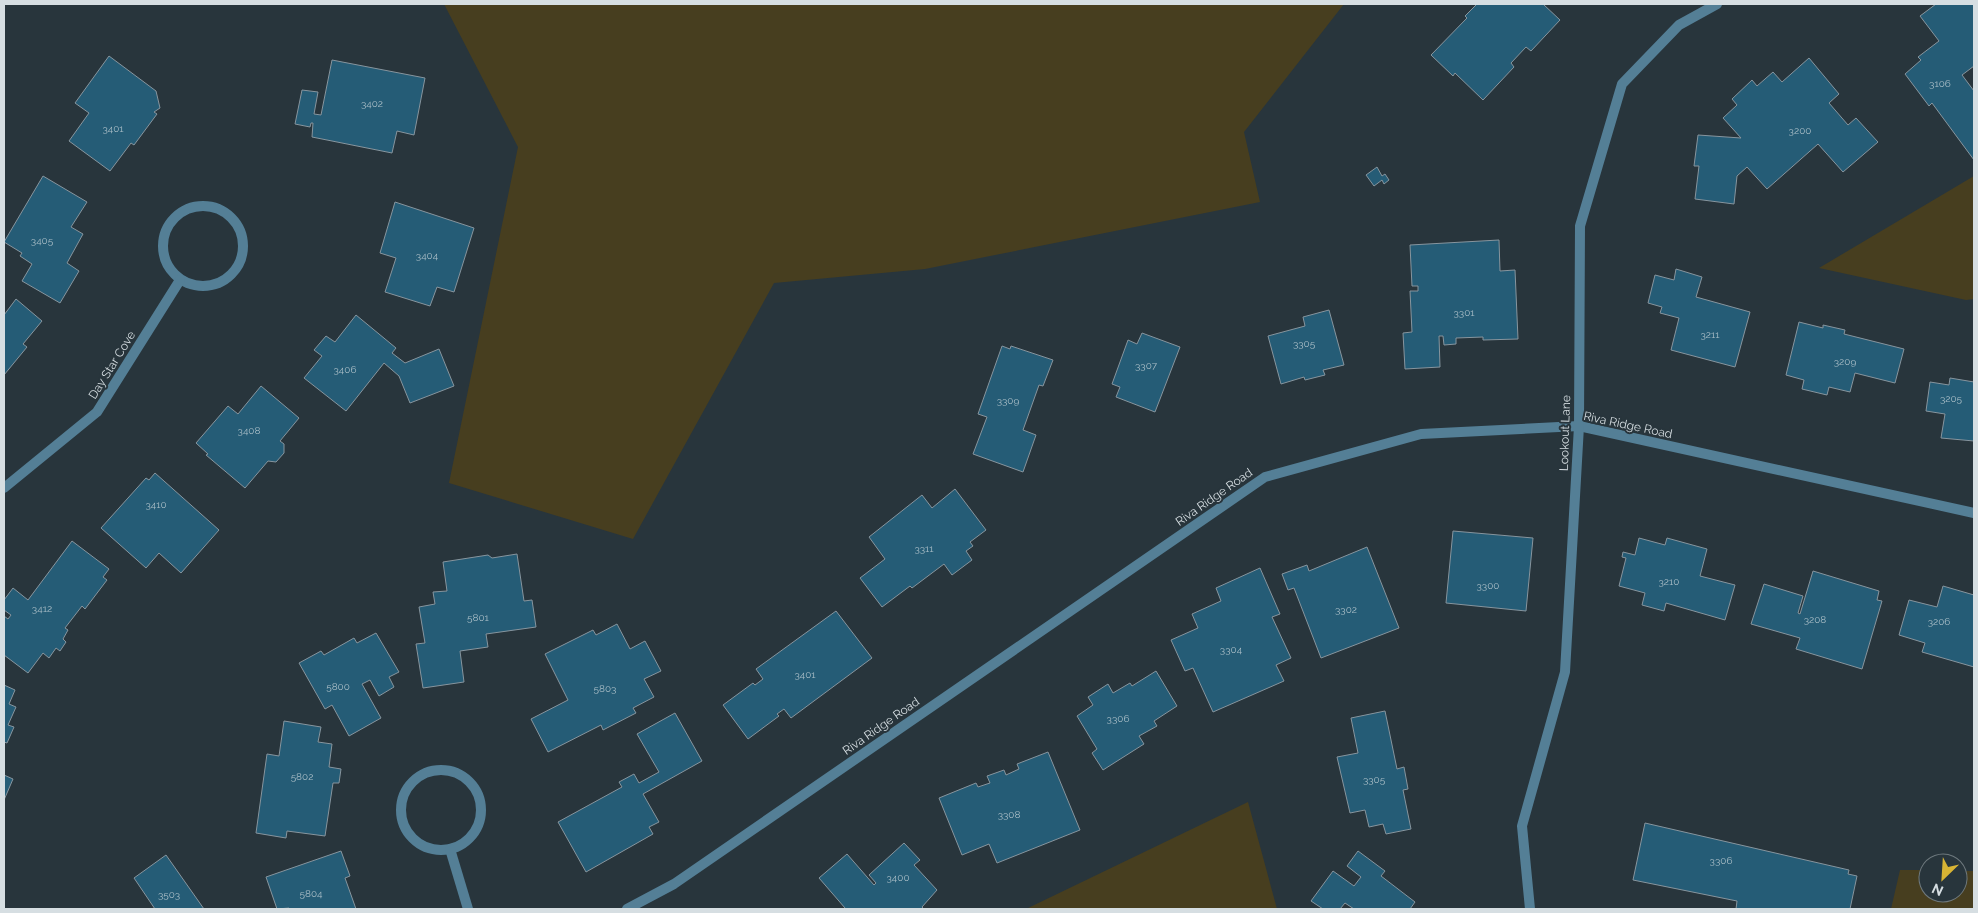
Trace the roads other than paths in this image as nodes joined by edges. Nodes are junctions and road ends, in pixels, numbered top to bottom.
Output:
1 (1717, 4) edge
2 (180, 280) junction
3 (1579, 426) junction
4 (4, 488) edge
5 (1974, 513) edge
6 (450, 849) junction
7 (468, 909) edge
8 (628, 909) edge
9 (1530, 909) edge

1 - 3 street, Lookout Lane
2 - 2 street
2 - 4 street, Day Star Cove
3 - 5 street, Riva Ridge Road
3 - 8 street, Riva Ridge Road
3 - 9 street, Lookout Lane
6 - 6 street
6 - 7 street

